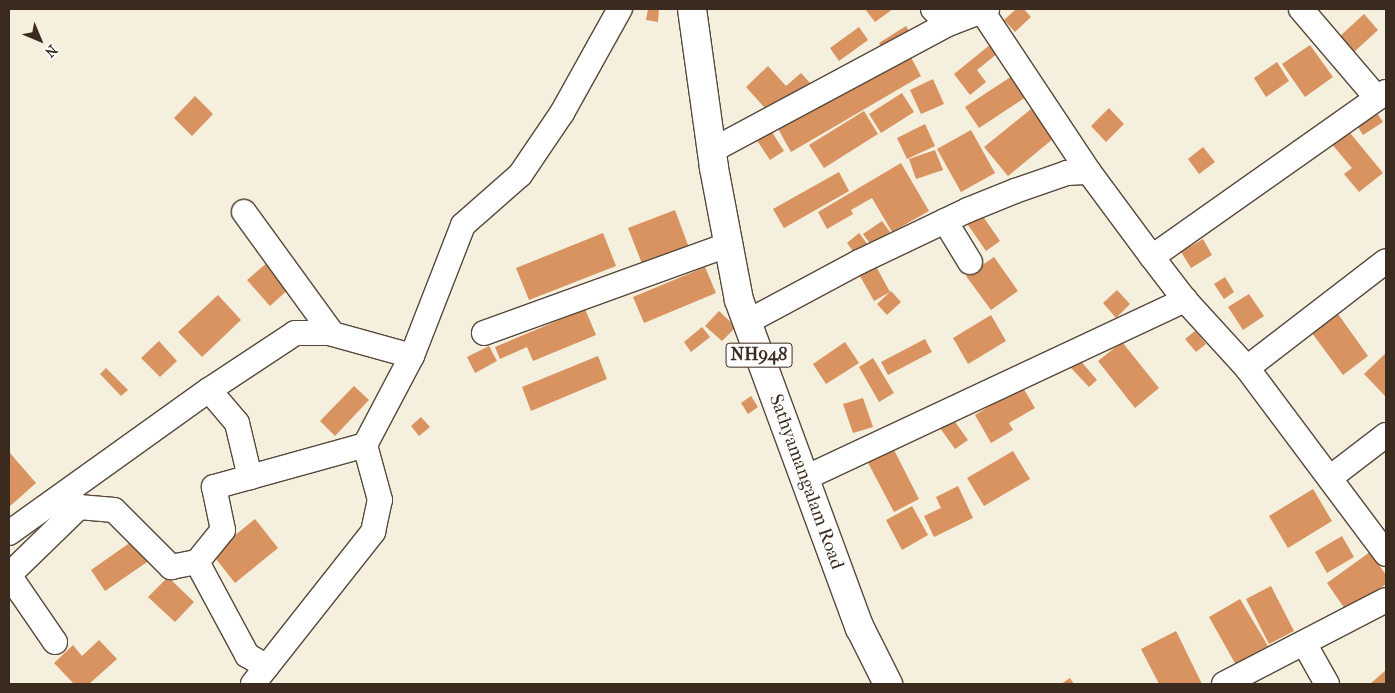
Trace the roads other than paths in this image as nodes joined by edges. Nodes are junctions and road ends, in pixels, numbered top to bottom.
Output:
1 (620, 9) edge
2 (692, 9) edge
3 (1301, 9) edge
4 (985, 10) edge
5 (940, 16) edge
6 (1382, 95) edge
7 (711, 151) junction
8 (1089, 172) junction
9 (244, 212) dead end
10 (945, 221) junction
11 (728, 245) junction
12 (1152, 257) junction
13 (1386, 261) edge
14 (970, 262) dead end
15 (1185, 300) junction
16 (747, 322) junction
17 (332, 333) junction
18 (484, 333) dead end
19 (412, 356) junction
20 (1247, 368) junction
21 (210, 390) junction
22 (1386, 435) edge
23 (365, 445) junction
24 (250, 477) junction
25 (1331, 477) junction
26 (805, 478) junction
27 (9, 533) edge
28 (1386, 554) edge
29 (197, 562) junction
30 (1386, 600) edge
31 (55, 642) dead end
32 (1304, 643) junction
33 (260, 676) edge
34 (888, 684) edge
35 (1224, 684) edge
36 (1327, 684) edge

1 - 19 street
2 - 7 highway, Sathyamangalam Road / NH948
3 - 6 street
4 - 5 street
4 - 8 street
5 - 7 street
6 - 12 street
7 - 11 highway, Sathyamangalam Road / NH948
8 - 10 street
8 - 12 street
9 - 17 street
10 - 14 street
10 - 16 street
11 - 16 highway, Sathyamangalam Road / NH948
11 - 18 street
12 - 15 street
13 - 20 street
15 - 20 street
15 - 26 street
16 - 26 highway, Sathyamangalam Road / NH948
17 - 19 street
17 - 21 street
19 - 23 street
20 - 25 street
21 - 24 street
21 - 27 street
22 - 25 street
23 - 24 street
23 - 33 street
24 - 29 street
25 - 28 street
26 - 34 highway, Sathyamangalam Road / NH948
29 - 31 street
29 - 33 street
30 - 32 street
32 - 35 street
32 - 36 street

